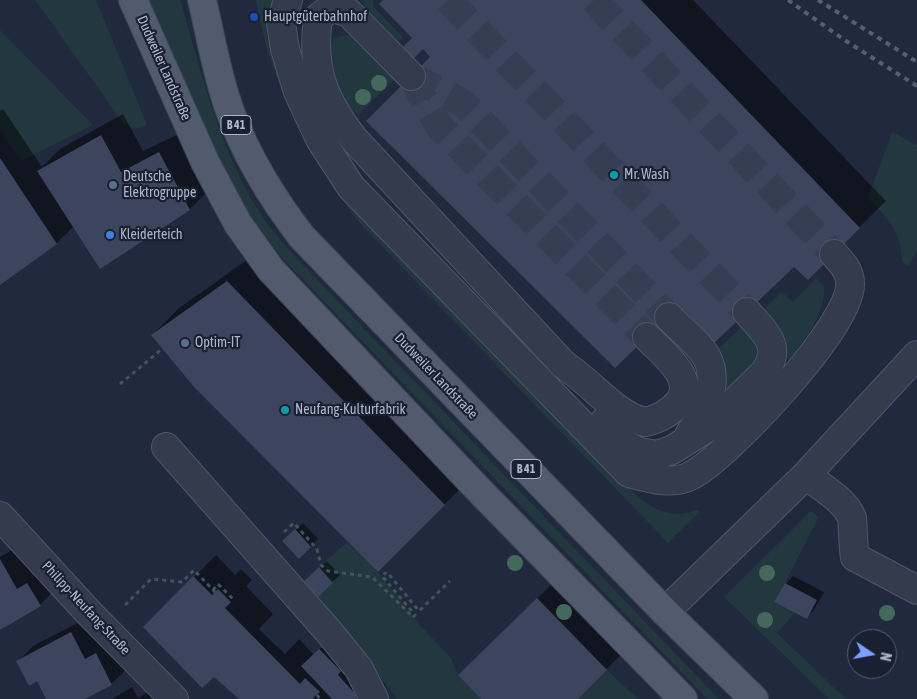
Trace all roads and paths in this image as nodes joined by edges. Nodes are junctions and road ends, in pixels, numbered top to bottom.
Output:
1 (133, 0) edge
2 (202, 0) edge
3 (288, 0) edge
4 (333, 4) edge
5 (411, 76) dead end
6 (834, 254) tunnel mouth
7 (747, 312) tunnel mouth
8 (668, 317) tunnel mouth
9 (647, 338) tunnel mouth
10 (162, 349) dead end
11 (917, 355) edge
12 (564, 365) junction
13 (120, 384) dead end
14 (686, 440) junction
15 (166, 447) dead end
16 (806, 475) junction
17 (0, 516) edge
18 (284, 532) dead end
19 (450, 581) dead end
20 (917, 590) edge
21 (233, 600) dead end
22 (665, 612) junction
23 (103, 627) junction
24 (317, 695) dead end
25 (174, 699) edge
26 (320, 699) edge
27 (374, 699) edge
28 (683, 699) edge
29 (754, 699) edge

1 - 28 main road, Dudweiler Landstraße
2 - 22 main road, Dudweiler Landstraße / B 41
3 - 6 street
4 - 5 street
4 - 12 street
7 - 14 street
8 - 14 street
9 - 12 street
10 - 13 path
11 - 16 street
12 - 14 street
15 - 27 street
16 - 20 street
16 - 22 street
17 - 23 street, Philipp-Neufang-Straße
18 - 19 path
21 - 23 path
22 - 29 main road, Dudweiler Landstraße / B 41
23 - 25 street, Philipp-Neufang-Straße
24 - 26 path

